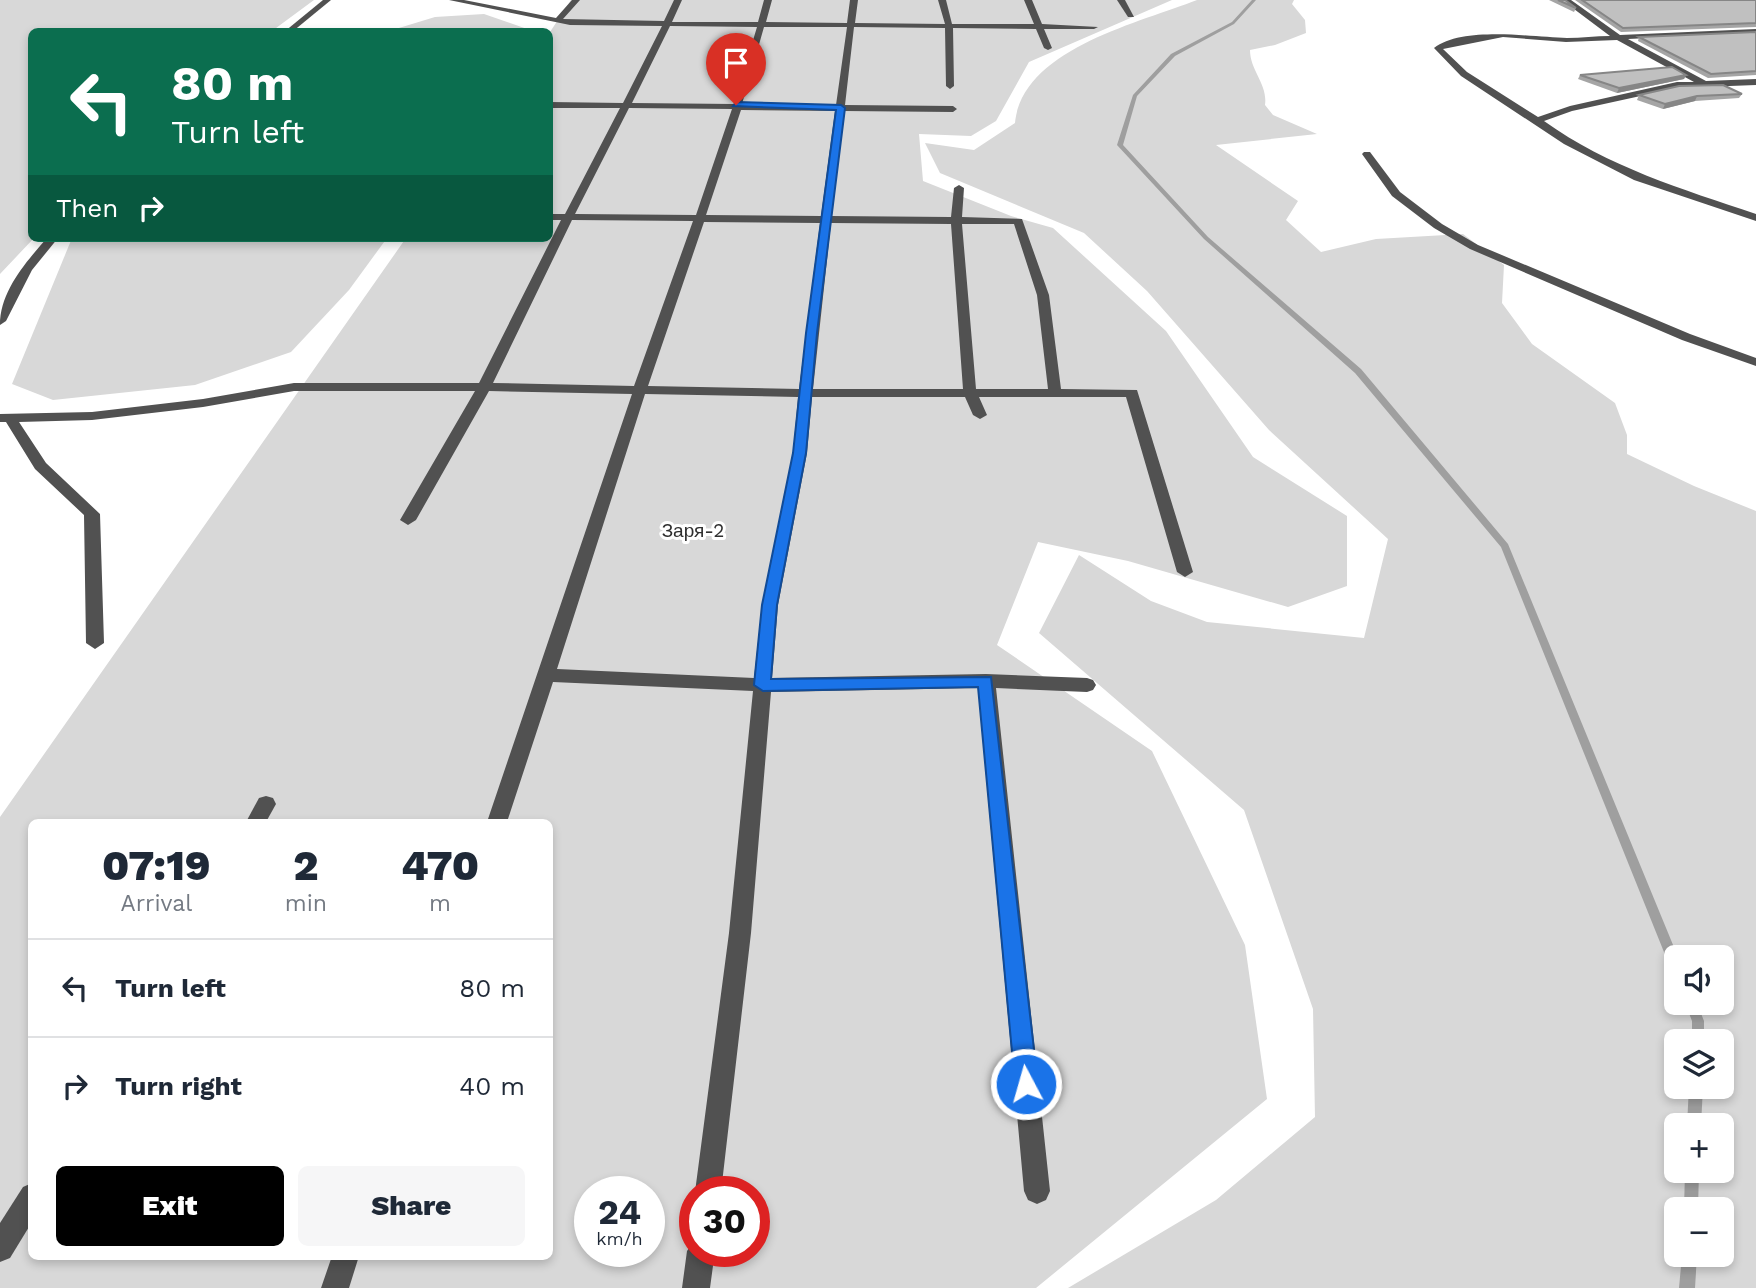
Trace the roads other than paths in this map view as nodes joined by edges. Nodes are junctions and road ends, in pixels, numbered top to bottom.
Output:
1 (327, 0) edge
2 (453, 0) edge
3 (576, 0) edge
4 (678, 0) edge
5 (768, 0) edge
6 (854, 0) edge
7 (943, 0) edge
8 (1028, 0) edge
9 (1121, 0) edge
10 (1566, 0) edge
11 (1131, 15) dead end
12 (558, 21) junction
13 (667, 24) junction
14 (761, 24) junction
15 (852, 24) junction
16 (949, 25) junction
17 (1038, 25) junction
18 (1094, 27) dead end
19 (292, 28) edge
20 (1756, 31) edge
21 (1616, 36) junction
22 (1048, 48) dead end
23 (1756, 82) edge
24 (1704, 84) junction
25 (950, 86) dead end
26 (553, 105) edge
27 (627, 105) junction
28 (736, 105) junction
29 (841, 108) junction
30 (953, 109) dead end
31 (1537, 120) junction
32 (1367, 154) dead end
33 (960, 188) dead end
34 (553, 217) edge
35 (568, 217) junction
36 (1756, 218) edge
37 (700, 219) junction
38 (826, 219) junction
39 (956, 221) junction
40 (50, 242) edge
41 (0, 321) edge
42 (1756, 362) edge
43 (483, 387) junction
44 (640, 389) junction
45 (806, 393) junction
46 (970, 393) junction
47 (1055, 394) junction
48 (980, 415) dead end
49 (5, 418) edge
50 (408, 520) dead end
51 (1185, 572) dead end
52 (95, 643) dead end
53 (548, 675) junction
54 (986, 681) junction
55 (763, 685) junction
56 (1087, 685) dead end
57 (266, 804) dead end
58 (258, 819) edge
59 (498, 819) edge
60 (710, 1176) edge
61 (1037, 1191) dead end
62 (28, 1202) edge
63 (0, 1248) edge
64 (345, 1260) edge
65 (699, 1267) edge
66 (335, 1288) edge
67 (696, 1288) edge

1 - 19 street
2 - 12 street
3 - 12 street
4 - 13 street
5 - 14 street
6 - 15 street
7 - 16 street
8 - 17 street
9 - 11 street
10 - 21 street
12 - 13 street
13 - 14 street
13 - 27 street
14 - 15 street
14 - 28 street
15 - 16 street
15 - 29 street
16 - 17 street
16 - 25 street
17 - 18 street
17 - 22 street
20 - 21 street
21 - 24 street
21 - 31 street
23 - 24 street
24 - 31 street
26 - 27 street
27 - 28 street
27 - 35 street
28 - 29 street
28 - 37 street
29 - 30 street
29 - 38 street
31 - 36 street
32 - 42 street
33 - 39 street
34 - 35 street
35 - 37 street
35 - 43 street
37 - 38 street
37 - 44 street
38 - 39 street
38 - 45 street
39 - 46 street
39 - 47 street
40 - 41 street
43 - 44 street
43 - 49 street
43 - 50 street
44 - 45 street
44 - 53 street
45 - 46 street
45 - 55 street
46 - 47 street
46 - 48 street
47 - 51 street
49 - 52 street
53 - 55 street
53 - 59 street
54 - 55 street
54 - 56 street
54 - 61 street
55 - 60 street
57 - 58 street
62 - 63 street
64 - 66 street
65 - 67 street

